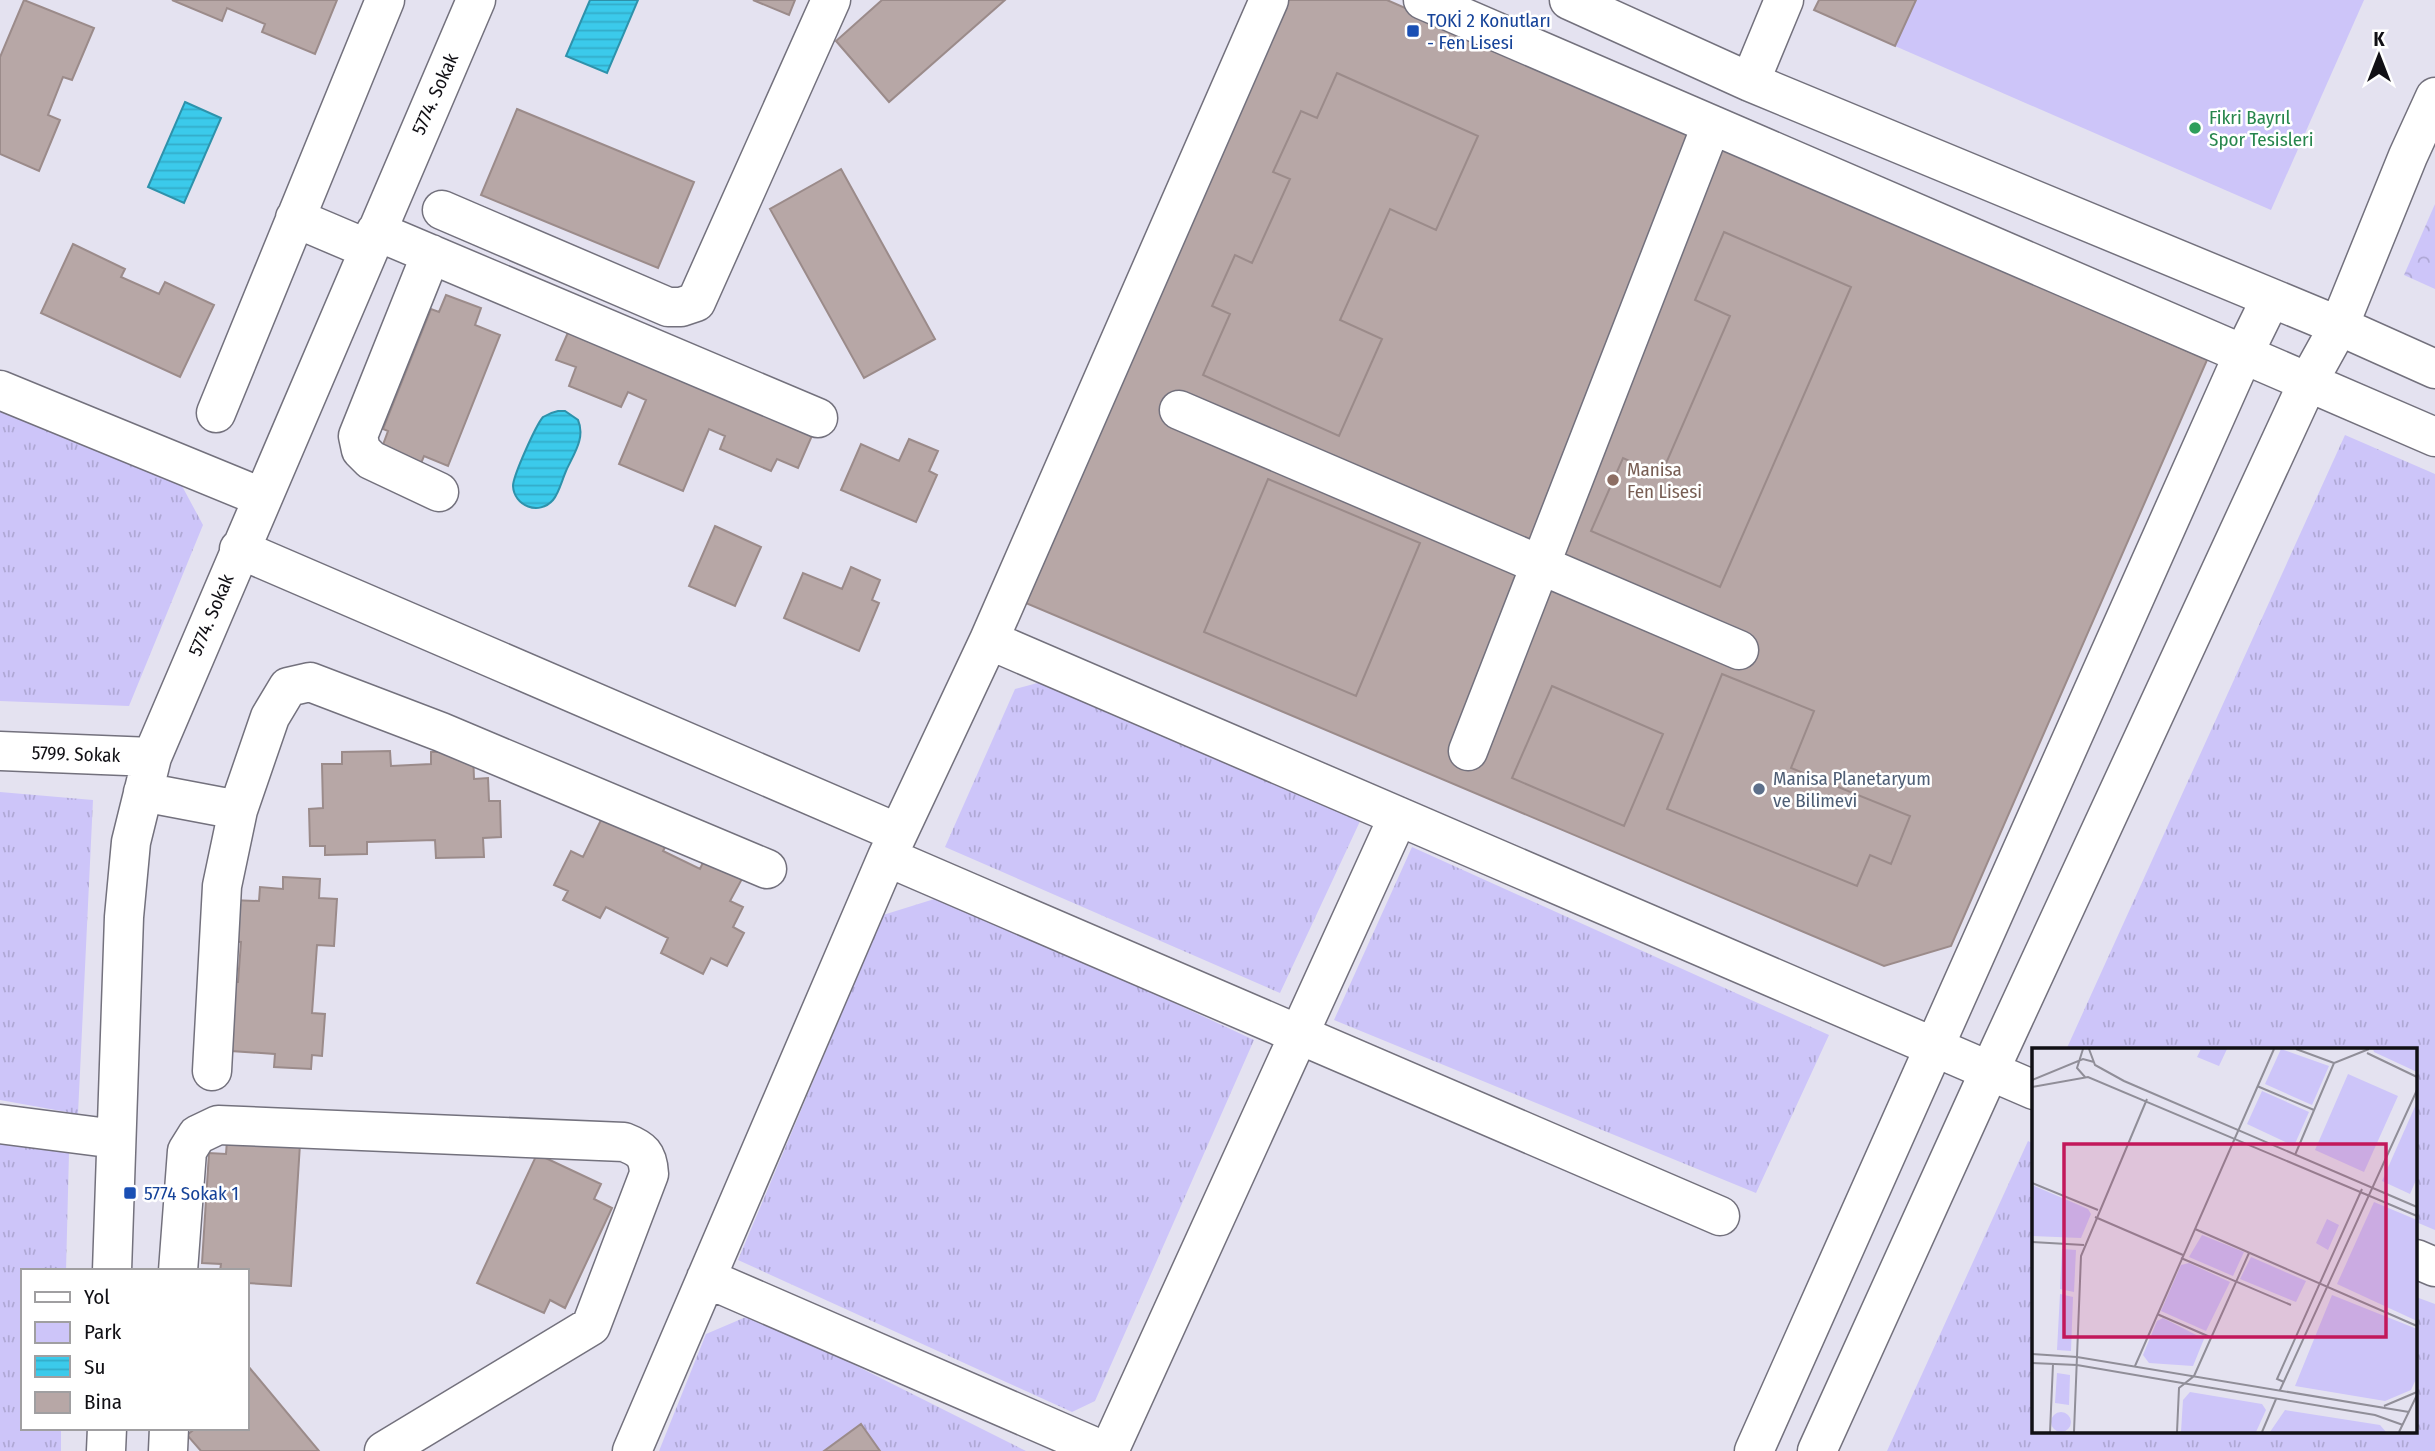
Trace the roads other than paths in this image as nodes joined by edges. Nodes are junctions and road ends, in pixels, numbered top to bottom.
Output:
1 (385, 0) edge
2 (476, 0) edge
3 (831, 0) edge
4 (1269, 0) edge
5 (1423, 0) edge
6 (1569, 0) edge
7 (1784, 0) edge
8 (1750, 82) junction
9 (2435, 97) edge
10 (1711, 125) junction
11 (442, 210) dead end
12 (295, 218) junction
13 (372, 240) junction
14 (431, 254) junction
15 (2270, 300) junction
16 (2339, 326) junction
17 (2243, 355) junction
18 (2435, 369) edge
19 (2308, 382) junction
20 (0, 390) edge
21 (1179, 410) dead end
22 (216, 413) dead end
23 (818, 418) dead end
24 (2435, 438) edge
25 (439, 492) dead end
26 (261, 497) junction
27 (239, 549) junction
28 (1541, 564) junction
29 (989, 640) junction
30 (1739, 650) dead end
31 (0, 751) edge
32 (1468, 751) dead end
33 (147, 775) junction
34 (237, 810) junction
35 (1398, 817) junction
36 (892, 845) junction
37 (767, 869) dead end
38 (1298, 1033) junction
39 (1934, 1046) junction
40 (1990, 1070) junction
41 (212, 1071) dead end
42 (2032, 1089) edge
43 (0, 1124) edge
44 (116, 1139) junction
45 (1720, 1216) dead end
46 (2418, 1260) edge
47 (2435, 1267) edge
48 (112, 1269) edge
49 (178, 1269) edge
50 (706, 1279) junction
51 (107, 1430) edge
52 (169, 1430) edge
53 (106, 1451) edge
54 (168, 1451) edge
55 (384, 1451) edge
56 (632, 1451) edge
57 (1106, 1451) edge
58 (1754, 1451) edge
59 (1817, 1451) edge

1 - 12 street
2 - 13 street, 5774. Sokak
3 - 11 street
4 - 29 street
5 - 10 street
6 - 8 street
7 - 8 street
8 - 15 street
9 - 16 street
10 - 17 street
10 - 28 street
12 - 13 street
12 - 22 street
13 - 14 street
13 - 26 street, 5774. Sokak
14 - 23 street
14 - 25 street
15 - 16 street
15 - 17 street
16 - 18 street
16 - 19 street
17 - 19 street
17 - 39 street
19 - 24 street
19 - 40 street
20 - 26 street
21 - 28 street
26 - 27 street, 5774. Sokak
27 - 33 street, 5774. Sokak
27 - 36 street
28 - 30 street
28 - 32 street
29 - 35 street
29 - 36 street
31 - 33 street, 5799. Sokak
33 - 34 street, 5799. Sokak
33 - 44 street, 5774. Sokak
34 - 37 street
34 - 41 street
35 - 38 street
35 - 39 street
36 - 38 street
36 - 50 street
38 - 45 street
38 - 57 street
39 - 40 street
39 - 58 street
40 - 42 street
40 - 59 street
43 - 44 street
44 - 48 street, 5774. Sokak
46 - 47 street
49 - 55 street
50 - 56 street
50 - 57 street
51 - 53 street
52 - 54 street

